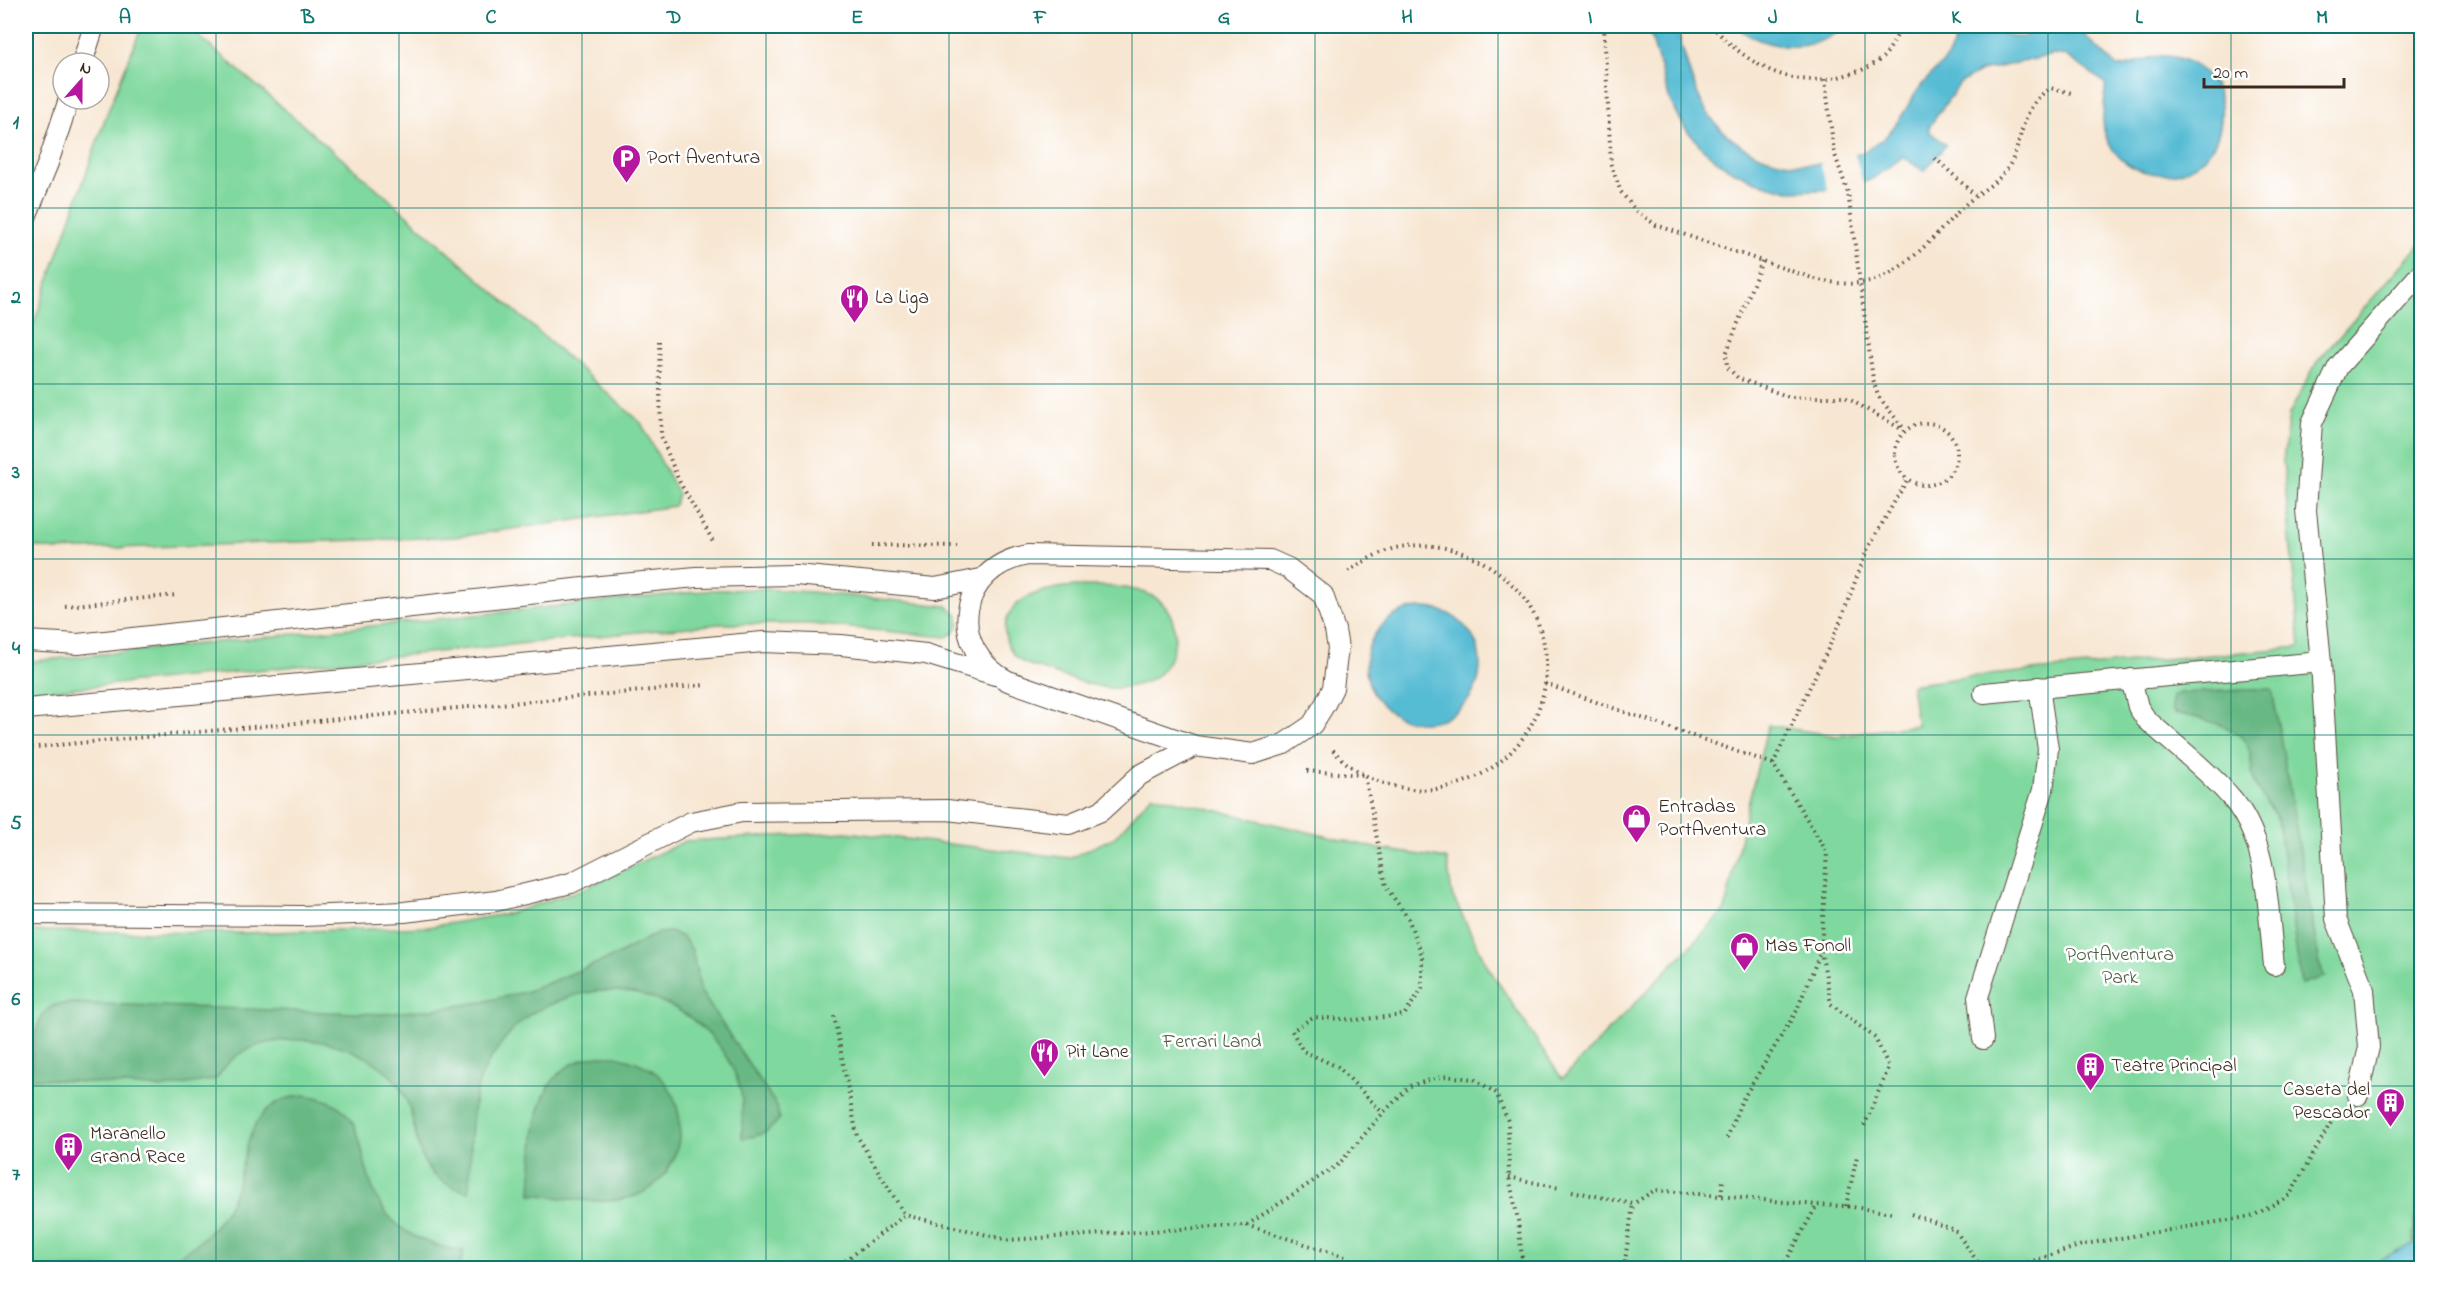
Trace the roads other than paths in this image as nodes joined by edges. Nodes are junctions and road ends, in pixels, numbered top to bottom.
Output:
1 (94, 26) edge
2 (86, 51) edge
3 (65, 111) edge
4 (26, 217) edge
5 (2421, 272) edge
6 (981, 579) junction
7 (26, 641) edge
8 (2321, 662) junction
9 (996, 675) junction
10 (2131, 679) junction
11 (2039, 687) junction
12 (1984, 693) dead end
13 (26, 709) edge
14 (1195, 746) junction
15 (26, 914) edge
16 (2274, 965) dead end
17 (1983, 1039) dead end
18 (2358, 1095) dead end

1 - 2 lane
3 - 4 lane
5 - 8 lane
6 - 7 lane
6 - 9 lane
6 - 14 lane
8 - 10 lane
8 - 18 lane
9 - 13 lane
9 - 14 lane
10 - 11 lane
10 - 16 lane
11 - 12 lane
11 - 17 lane
14 - 15 lane

